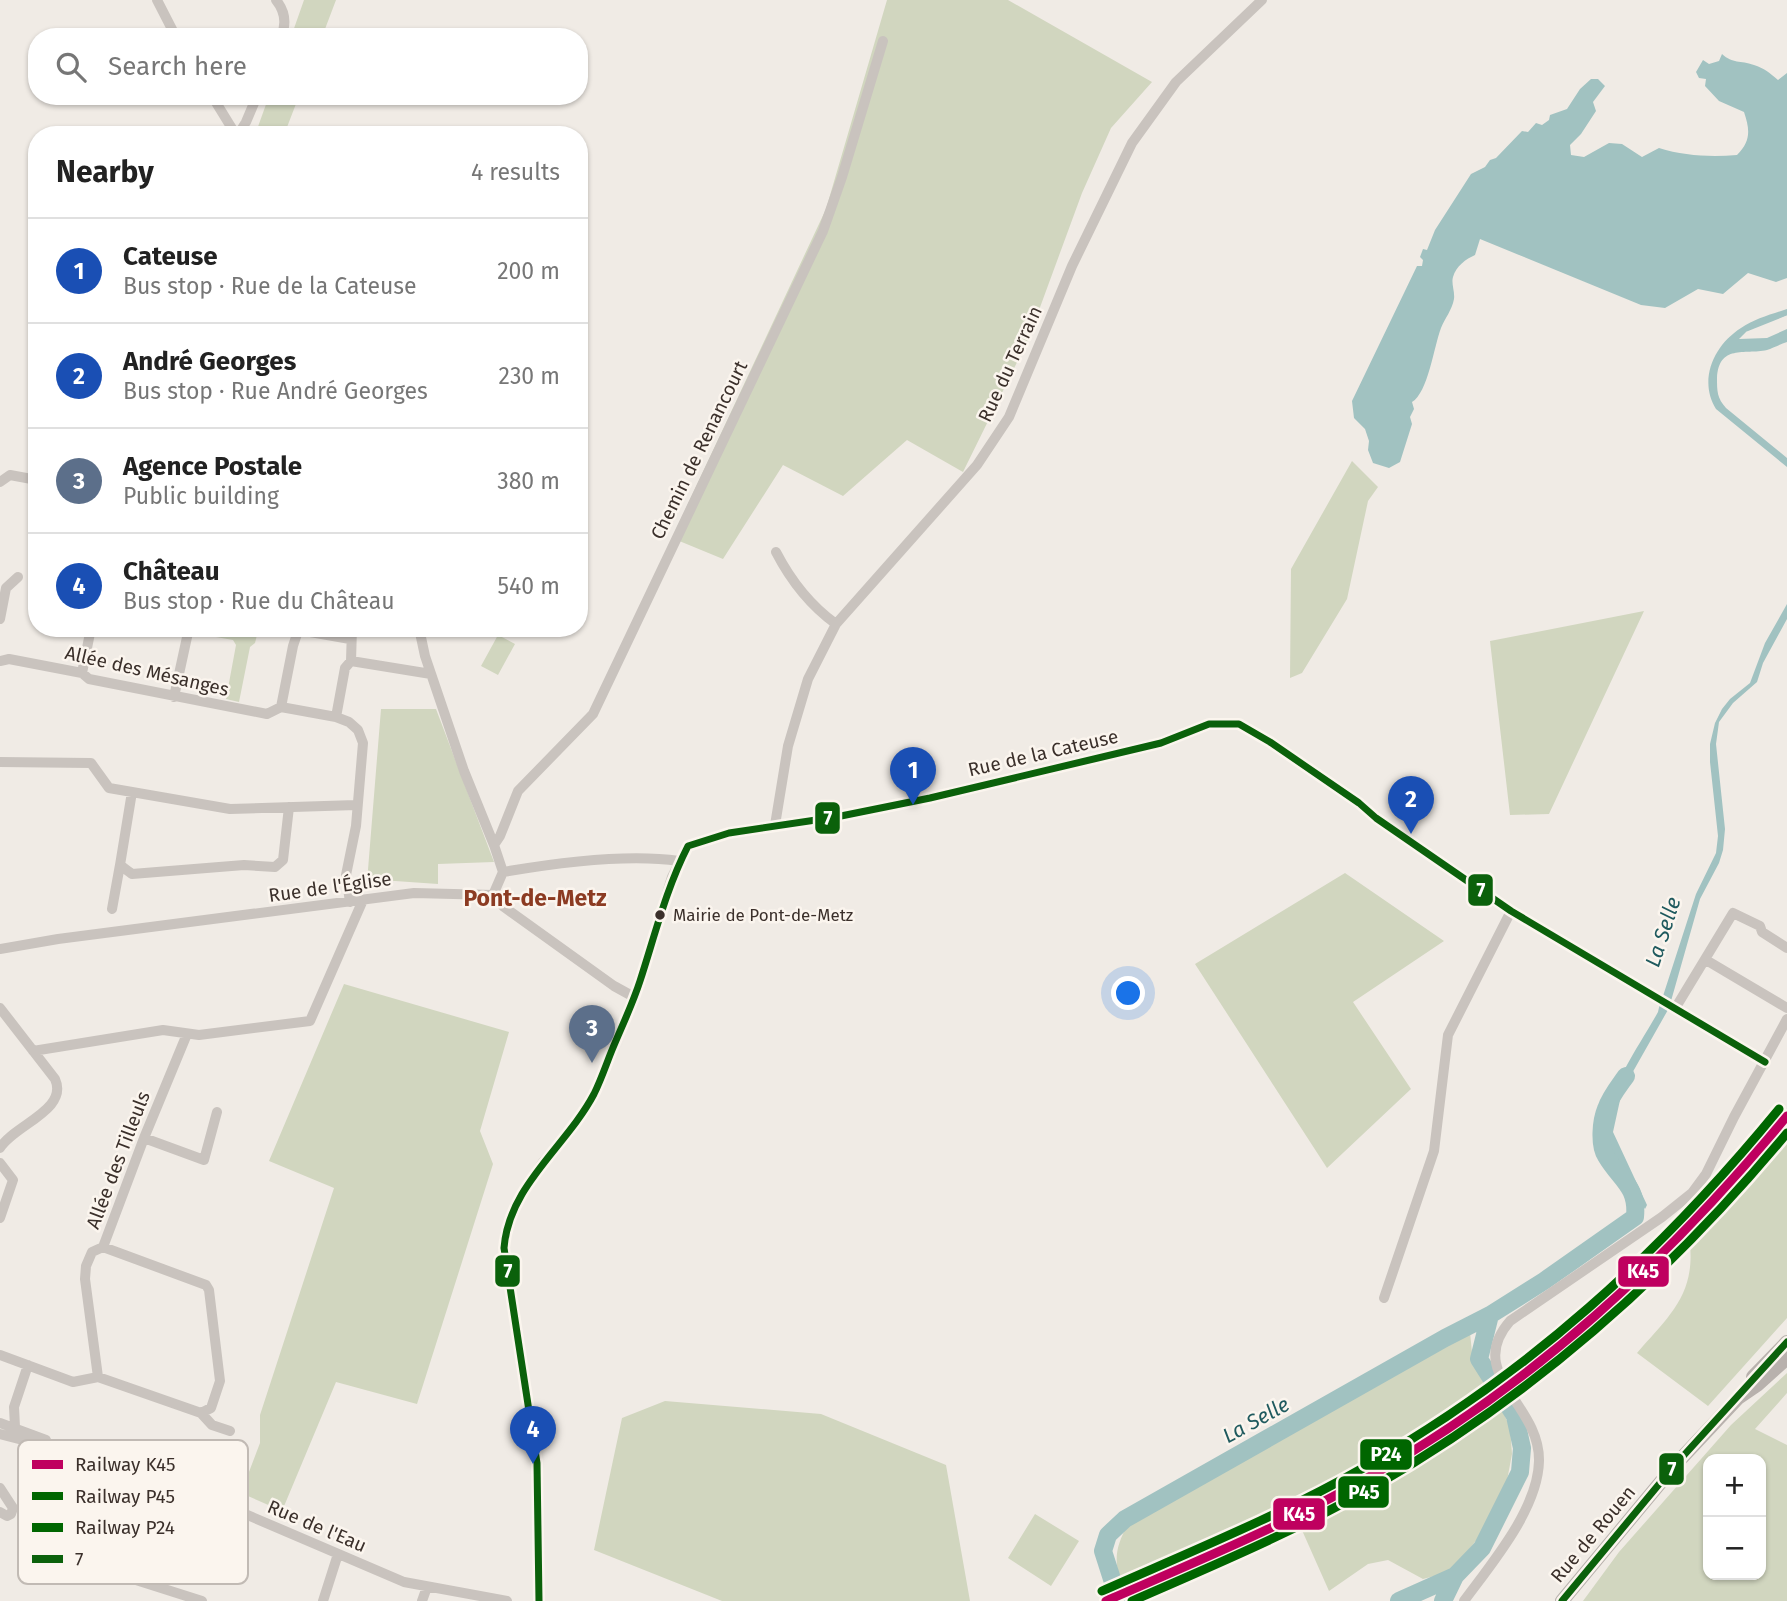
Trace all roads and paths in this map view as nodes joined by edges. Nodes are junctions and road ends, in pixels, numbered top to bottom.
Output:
1 (157, 0) edge
2 (276, 0) edge
3 (1262, 0) edge
4 (171, 28) edge
5 (284, 28) edge
6 (883, 41) dead end
7 (218, 105) edge
8 (253, 105) edge
9 (231, 126) edge
10 (243, 126) edge
11 (28, 478) edge
12 (0, 482) edge
13 (776, 552) dead end
14 (18, 577) dead end
15 (0, 619) edge
16 (836, 624) junction
17 (89, 637) edge
18 (187, 637) edge
19 (296, 637) edge
20 (351, 637) edge
21 (421, 637) edge
22 (0, 661) edge
23 (351, 661) junction
24 (82, 673) junction
25 (431, 674) junction
26 (174, 698) junction
27 (281, 707) junction
28 (336, 717) junction
29 (0, 762) edge
30 (132, 792) junction
31 (356, 805) junction
32 (289, 807) junction
33 (775, 825) junction
34 (494, 845) junction
35 (679, 861) junction
36 (120, 865) junction
37 (503, 873) junction
38 (493, 895) junction
39 (363, 900) junction
40 (350, 902) junction
41 (112, 909) dead end
42 (1511, 911) junction
43 (1787, 948) edge
44 (0, 949) edge
45 (1706, 960) junction
46 (634, 997) junction
47 (1673, 1006) junction
48 (0, 1008) edge
49 (1787, 1008) edge
50 (1787, 1019) edge
51 (187, 1034) junction
52 (33, 1051) junction
53 (1765, 1062) junction
54 (217, 1112) dead end
55 (144, 1138) junction
56 (0, 1148) edge
57 (0, 1163) edge
58 (0, 1218) edge
59 (103, 1247) junction
60 (1384, 1298) dead end
61 (1787, 1342) edge
62 (0, 1355) edge
63 (1787, 1358) edge
64 (28, 1365) junction
65 (99, 1377) junction
66 (1738, 1398) junction
67 (14, 1407) junction
68 (201, 1413) junction
69 (0, 1424) edge
70 (230, 1431) dead end
71 (8, 1432) edge
72 (33, 1440) edge
73 (0, 1445) edge
74 (0, 1488) edge
75 (0, 1512) edge
76 (248, 1515) edge
77 (338, 1554) junction
78 (149, 1584) edge
79 (427, 1587) junction
80 (202, 1601) edge
81 (323, 1601) edge
82 (422, 1601) edge
83 (508, 1601) edge
84 (539, 1601) edge
85 (1464, 1601) edge
86 (1562, 1601) edge

1 - 4 street
2 - 5 street
3 - 16 street, Rue du Terrain
6 - 34 street, Chemin de Renancourt
7 - 9 street
8 - 10 street
11 - 12 street
13 - 16 street
14 - 15 street
16 - 33 street, Rue du Terrain
17 - 24 street
18 - 26 street
19 - 27 street
20 - 23 street
21 - 25 street
22 - 24 street, Allée des Mésanges
23 - 25 street
23 - 28 street
24 - 26 street, Allée des Mésanges
25 - 34 street
26 - 27 street, Allée des Mésanges
27 - 28 street, Allée des Mésanges
28 - 31 street
29 - 30 street
30 - 32 street
30 - 36 street
31 - 32 street
31 - 40 street
32 - 36 street
33 - 35 street, Rue de la Cateuse
33 - 42 street, Rue de la Cateuse
34 - 37 street
35 - 37 street
35 - 46 street
36 - 41 street
37 - 38 street
38 - 39 street, Rue de l'Église
38 - 46 street
39 - 40 street, Rue de l'Église
39 - 51 street
40 - 44 street, Rue de l'Église
42 - 47 street
42 - 60 street
43 - 45 street
45 - 47 street
45 - 49 street
46 - 84 street
47 - 53 street
48 - 52 street
50 - 53 street
51 - 52 street
51 - 55 street, Allée des Tilleuls
52 - 56 street
53 - 85 street
54 - 55 street
55 - 59 street, Allée des Tilleuls
57 - 58 street
59 - 65 street, Allée des Tilleuls
59 - 68 street
61 - 66 main road, Rue de Rouen
62 - 64 street
63 - 66 main road, Rue de Rouen
64 - 65 street
64 - 67 street
65 - 68 street
66 - 86 main road, Rue de Rouen
67 - 69 street
67 - 71 street
68 - 70 street
69 - 71 street, Rue de l'Eau
71 - 72 street, Rue de l'Eau
71 - 73 street
74 - 75 street
76 - 77 street, Rue de l'Eau
77 - 79 street, Rue de l'Eau
77 - 81 street
78 - 80 street
79 - 82 street
79 - 83 street, Rue de l'Eau

